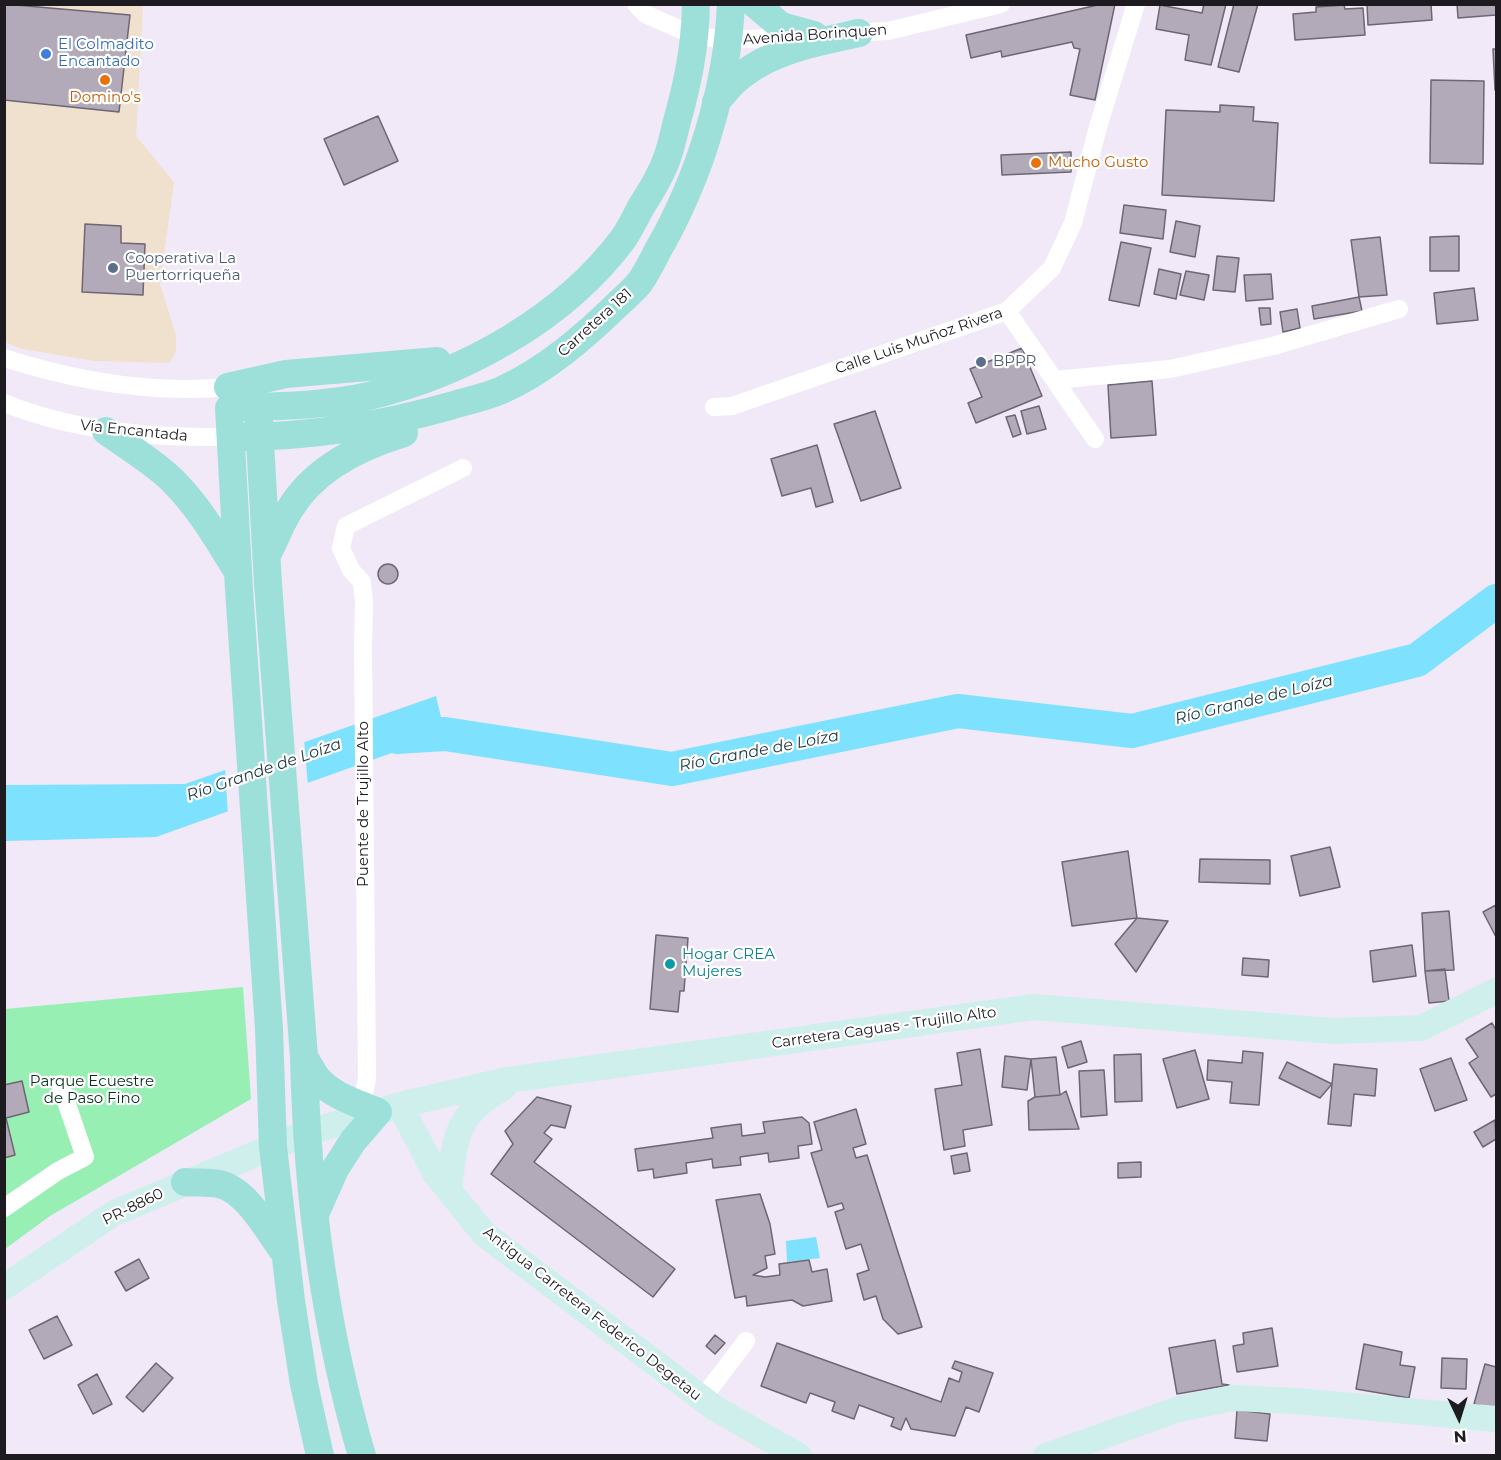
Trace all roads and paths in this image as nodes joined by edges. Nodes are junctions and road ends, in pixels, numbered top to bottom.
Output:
1 (636, 4) edge
2 (696, 4) edge
3 (731, 4) edge
4 (755, 4) edge
5 (1001, 4) edge
6 (1136, 4) edge
7 (859, 33) junction
8 (814, 35) junction
9 (695, 36) junction
10 (729, 40) junction
11 (716, 102) junction
12 (1399, 309) dead end
13 (1007, 311) junction
14 (479, 356) junction
15 (4, 358) edge
16 (1055, 380) junction
17 (502, 390) junction
18 (229, 397) junction
19 (4, 403) edge
20 (258, 406) junction
21 (714, 407) dead end
22 (105, 431) junction
23 (231, 437) junction
24 (260, 437) junction
25 (1095, 439) dead end
26 (464, 468) dead end
27 (268, 570) junction
28 (239, 581) junction
29 (1497, 991) edge
30 (304, 1057) junction
31 (518, 1078) junction
32 (60, 1084) dead end
33 (380, 1107) junction
34 (306, 1133) junction
35 (273, 1147) junction
36 (185, 1182) junction
37 (449, 1190) junction
38 (4, 1208) edge
39 (315, 1214) junction
40 (286, 1254) junction
41 (4, 1287) edge
42 (746, 1341) dead end
43 (702, 1399) junction
44 (1497, 1419) edge
45 (320, 1455) edge
46 (362, 1455) edge
47 (799, 1455) edge
48 (1046, 1455) edge

1 - 9 street, Avenida Borinquen
2 - 9 main road
3 - 10 main road, Carretera 181
4 - 8 main road
5 - 7 street, Avenida Borinquen
6 - 13 street, Calle Luis Muñoz Rivera
7 - 8 street, Avenida Borinquen
7 - 11 main road
8 - 10 street, Avenida Borinquen
9 - 10 street, Avenida Borinquen
9 - 14 main road
10 - 11 main road, Carretera 181
11 - 17 main road, Carretera 181
12 - 16 street
13 - 16 street
13 - 21 street, Calle Luis Muñoz Rivera
14 - 18 main road
14 - 20 main road
15 - 18 street
16 - 25 street
17 - 24 main road, Carretera 181
17 - 27 main road
18 - 20 main road
18 - 23 main road
19 - 22 street, Vía Encantada
20 - 24 main road
22 - 23 street, Vía Encantada
22 - 28 main road
23 - 24 main road, Carretera 181
23 - 28 main road
24 - 27 main road
26 - 33 street, Puente de Trujillo Alto
27 - 30 main road
28 - 35 main road
29 - 31 street, Carretera Caguas - Trujillo Alto
30 - 33 main road
30 - 34 main road
31 - 33 street, Carretera Caguas - Trujillo Alto
31 - 37 street
32 - 38 street
33 - 34 street, Carretera Caguas - Trujillo Alto
33 - 37 street, Antigua Carretera Federico Degetau
33 - 39 main road
34 - 35 street, Carretera Caguas - Trujillo Alto
34 - 39 main road
35 - 36 street, PR-8860 / PR-8860
35 - 40 main road
36 - 40 main road
36 - 41 street, PR-8860 / PR-8860
37 - 43 street, Antigua Carretera Federico Degetau
39 - 46 main road
40 - 45 main road
42 - 43 street
43 - 47 street, Antigua Carretera Federico Degetau
44 - 48 street

